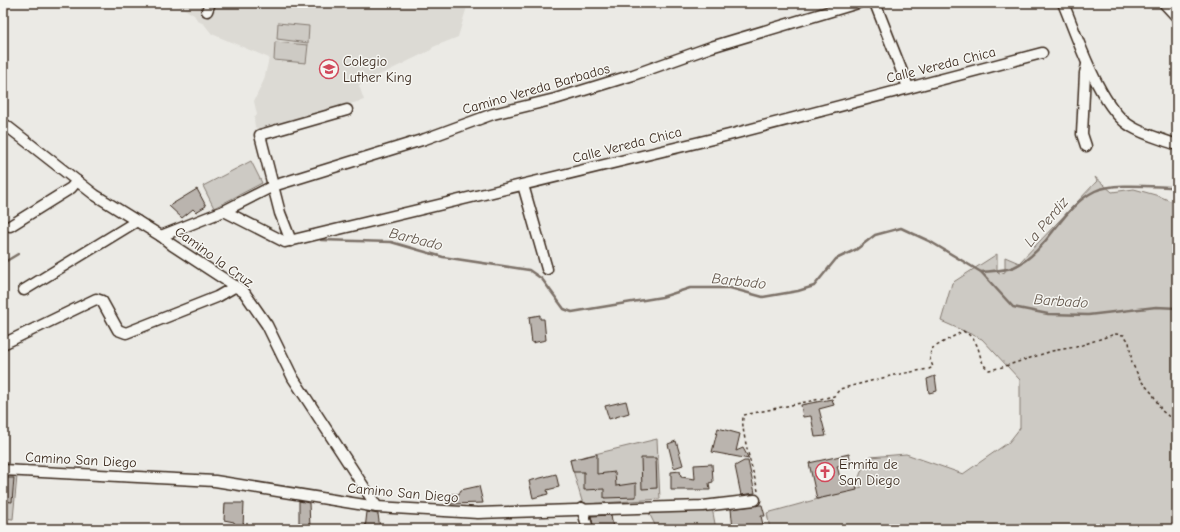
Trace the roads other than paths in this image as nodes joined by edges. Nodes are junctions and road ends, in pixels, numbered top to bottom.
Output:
1 (858, 3) edge
2 (875, 3) edge
3 (1063, 3) edge
4 (1164, 3) edge
5 (1177, 17) edge
6 (1042, 53) dead end
7 (1087, 65) junction
8 (908, 87) junction
9 (347, 110) dead end
10 (3, 124) edge
11 (1177, 145) edge
12 (1086, 146) dead end
13 (76, 181) junction
14 (523, 185) junction
15 (273, 186) junction
16 (224, 211) junction
17 (137, 222) junction
18 (10, 226) dead end
19 (161, 236) junction
20 (291, 241) junction
21 (547, 270) dead end
22 (236, 286) junction
23 (24, 290) dead end
24 (3, 344) edge
25 (3, 470) edge
26 (755, 500) road end
27 (377, 507) junction
28 (582, 508) junction
29 (588, 529) edge

1 - 15 street, Camino Vereda Barbados
2 - 8 street
3 - 7 street
4 - 5 street
6 - 8 street, Calle Vereda Chica
7 - 11 street
7 - 12 street
8 - 14 street, Calle Vereda Chica
9 - 15 street
10 - 13 street, Camino la Cruz
13 - 17 street, Camino la Cruz
13 - 18 street
14 - 20 street, Calle Vereda Chica
14 - 21 street
15 - 16 street, Camino Vereda Barbados
15 - 20 street
16 - 19 street, Camino Vereda Barbados
16 - 20 street, Calle Vereda Chica
17 - 19 street, Camino la Cruz
17 - 23 street
19 - 22 street, Camino la Cruz
22 - 24 street
22 - 27 street, Camino la Cruz
25 - 27 street, Camino San Diego
26 - 28 street, Camino San Diego
27 - 28 street, Camino San Diego
28 - 29 street

